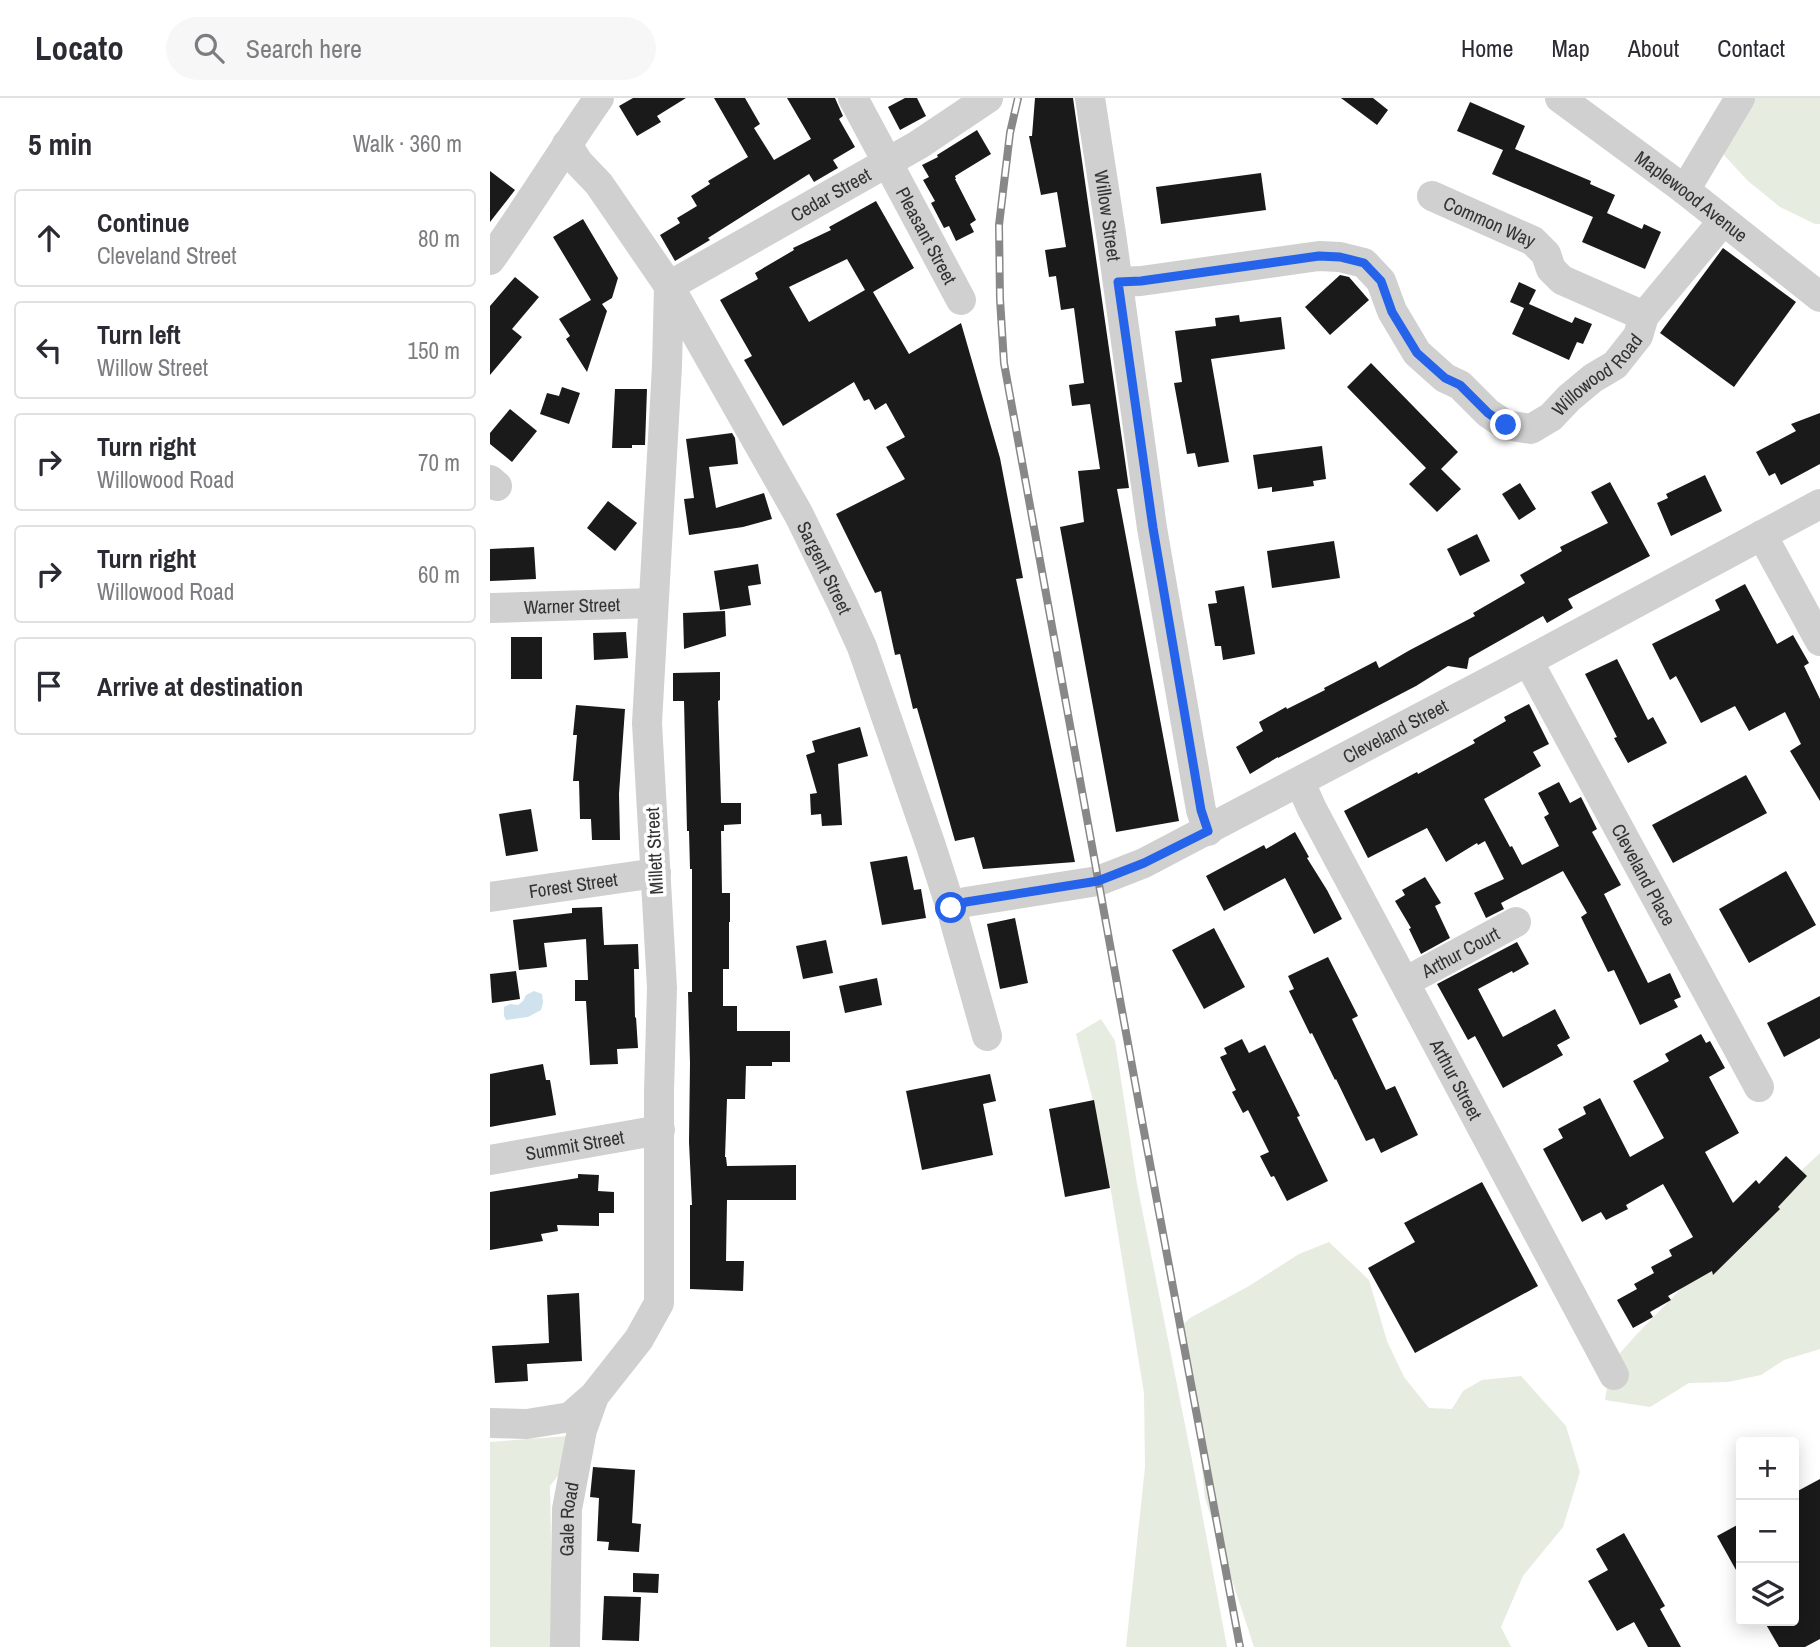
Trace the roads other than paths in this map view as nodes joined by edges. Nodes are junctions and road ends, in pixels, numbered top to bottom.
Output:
1 (599, 98) edge
2 (853, 98) edge
3 (988, 98) edge
4 (1090, 98) edge
5 (1560, 98) edge
6 (1740, 98) edge
7 (567, 144) junction
8 (887, 163) junction
9 (1685, 190) junction
10 (1432, 196) dead end
11 (1723, 220) junction
12 (490, 260) edge
13 (1118, 282) junction
14 (669, 286) junction
15 (1820, 297) edge
16 (961, 300) dead end
17 (1644, 316) junction
18 (1820, 503) edge
19 (1762, 535) junction
20 (653, 603) junction
21 (490, 608) edge
22 (1820, 641) edge
23 (1528, 661) junction
24 (1300, 782) junction
25 (1208, 831) junction
26 (656, 873) junction
27 (490, 897) edge
28 (951, 908) junction
29 (1516, 922) dead end
30 (1405, 982) junction
31 (987, 1036) dead end
32 (1759, 1087) dead end
33 (660, 1130) junction
34 (490, 1160) edge
35 (1614, 1375) dead end
36 (594, 1395) junction
37 (490, 1423) edge
38 (565, 1647) edge

1 - 7 street
2 - 8 street, Pleasant Street
3 - 8 street, Cedar Street
4 - 13 street, Willow Street
5 - 9 street, Maplewood Avenue
6 - 9 street
7 - 12 street
7 - 14 street, Sargent Street
8 - 14 street, Cedar Street
8 - 16 street, Pleasant Street
9 - 11 street, Maplewood Avenue
10 - 17 street, Common Way
11 - 15 street, Maplewood Avenue
11 - 17 street, Willowood Road
13 - 17 street, Willowood Road
13 - 25 street, Willow Street
14 - 20 street, Millett Street
14 - 28 street, Sargent Street
18 - 19 street, Cleveland Street
19 - 22 street
19 - 23 street, Cleveland Street
20 - 21 street, Warner Street
20 - 26 street, Millett Street
23 - 24 street, Cleveland Street
23 - 32 street, Cleveland Place
24 - 25 street, Cleveland Street
24 - 30 street, Arthur Street
25 - 28 street, Cleveland Street
26 - 27 street, Forest Street
26 - 33 street, Millett Street
28 - 31 street, Sargent Street
29 - 30 street, Arthur Court
30 - 35 street, Arthur Street
33 - 34 street, Summit Street
33 - 36 street, Millett Street
36 - 37 street
36 - 38 street, Gale Road

